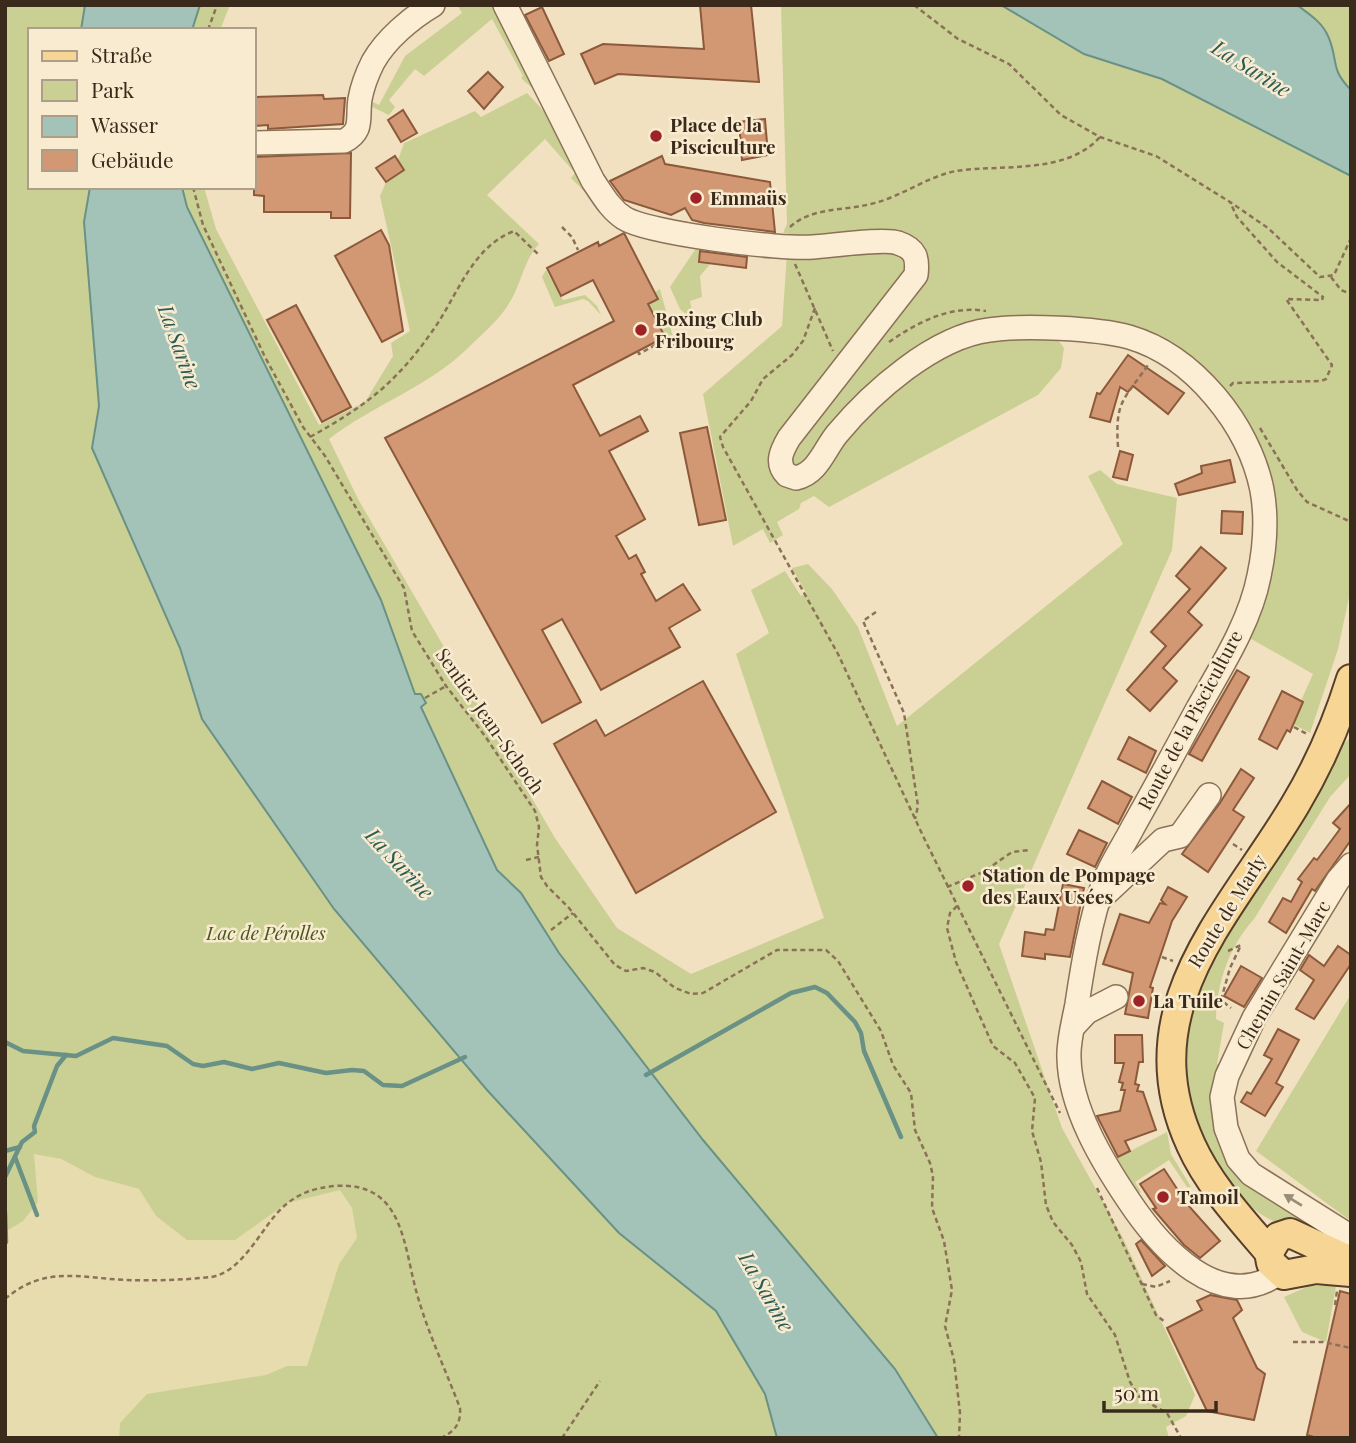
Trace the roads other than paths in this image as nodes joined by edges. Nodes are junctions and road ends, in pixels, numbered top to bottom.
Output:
1 (433, 5) edge
2 (505, 5) edge
3 (256, 143) edge
4 (1351, 679) edge
5 (1344, 723) edge
6 (1209, 795) dead end
7 (1351, 865) edge
8 (1098, 901) junction
9 (1116, 997) dead end
10 (1073, 1027) junction
11 (1351, 1237) edge
12 (1289, 1254) junction
13 (1351, 1261) edge
14 (1344, 1282) edge

1 - 3 street
2 - 8 street, Route de la Pisciculture
4 - 5 main road, Route de Marly
5 - 12 main road, Route de Marly
6 - 8 street, Route de la Pisciculture
11 -> 7 street, Chemin Saint-Marc
8 - 10 street, Route de la Pisciculture
9 - 10 street
10 - 12 street, Route de la Pisciculture
12 - 13 main road, Route de Marly
12 - 14 main road

